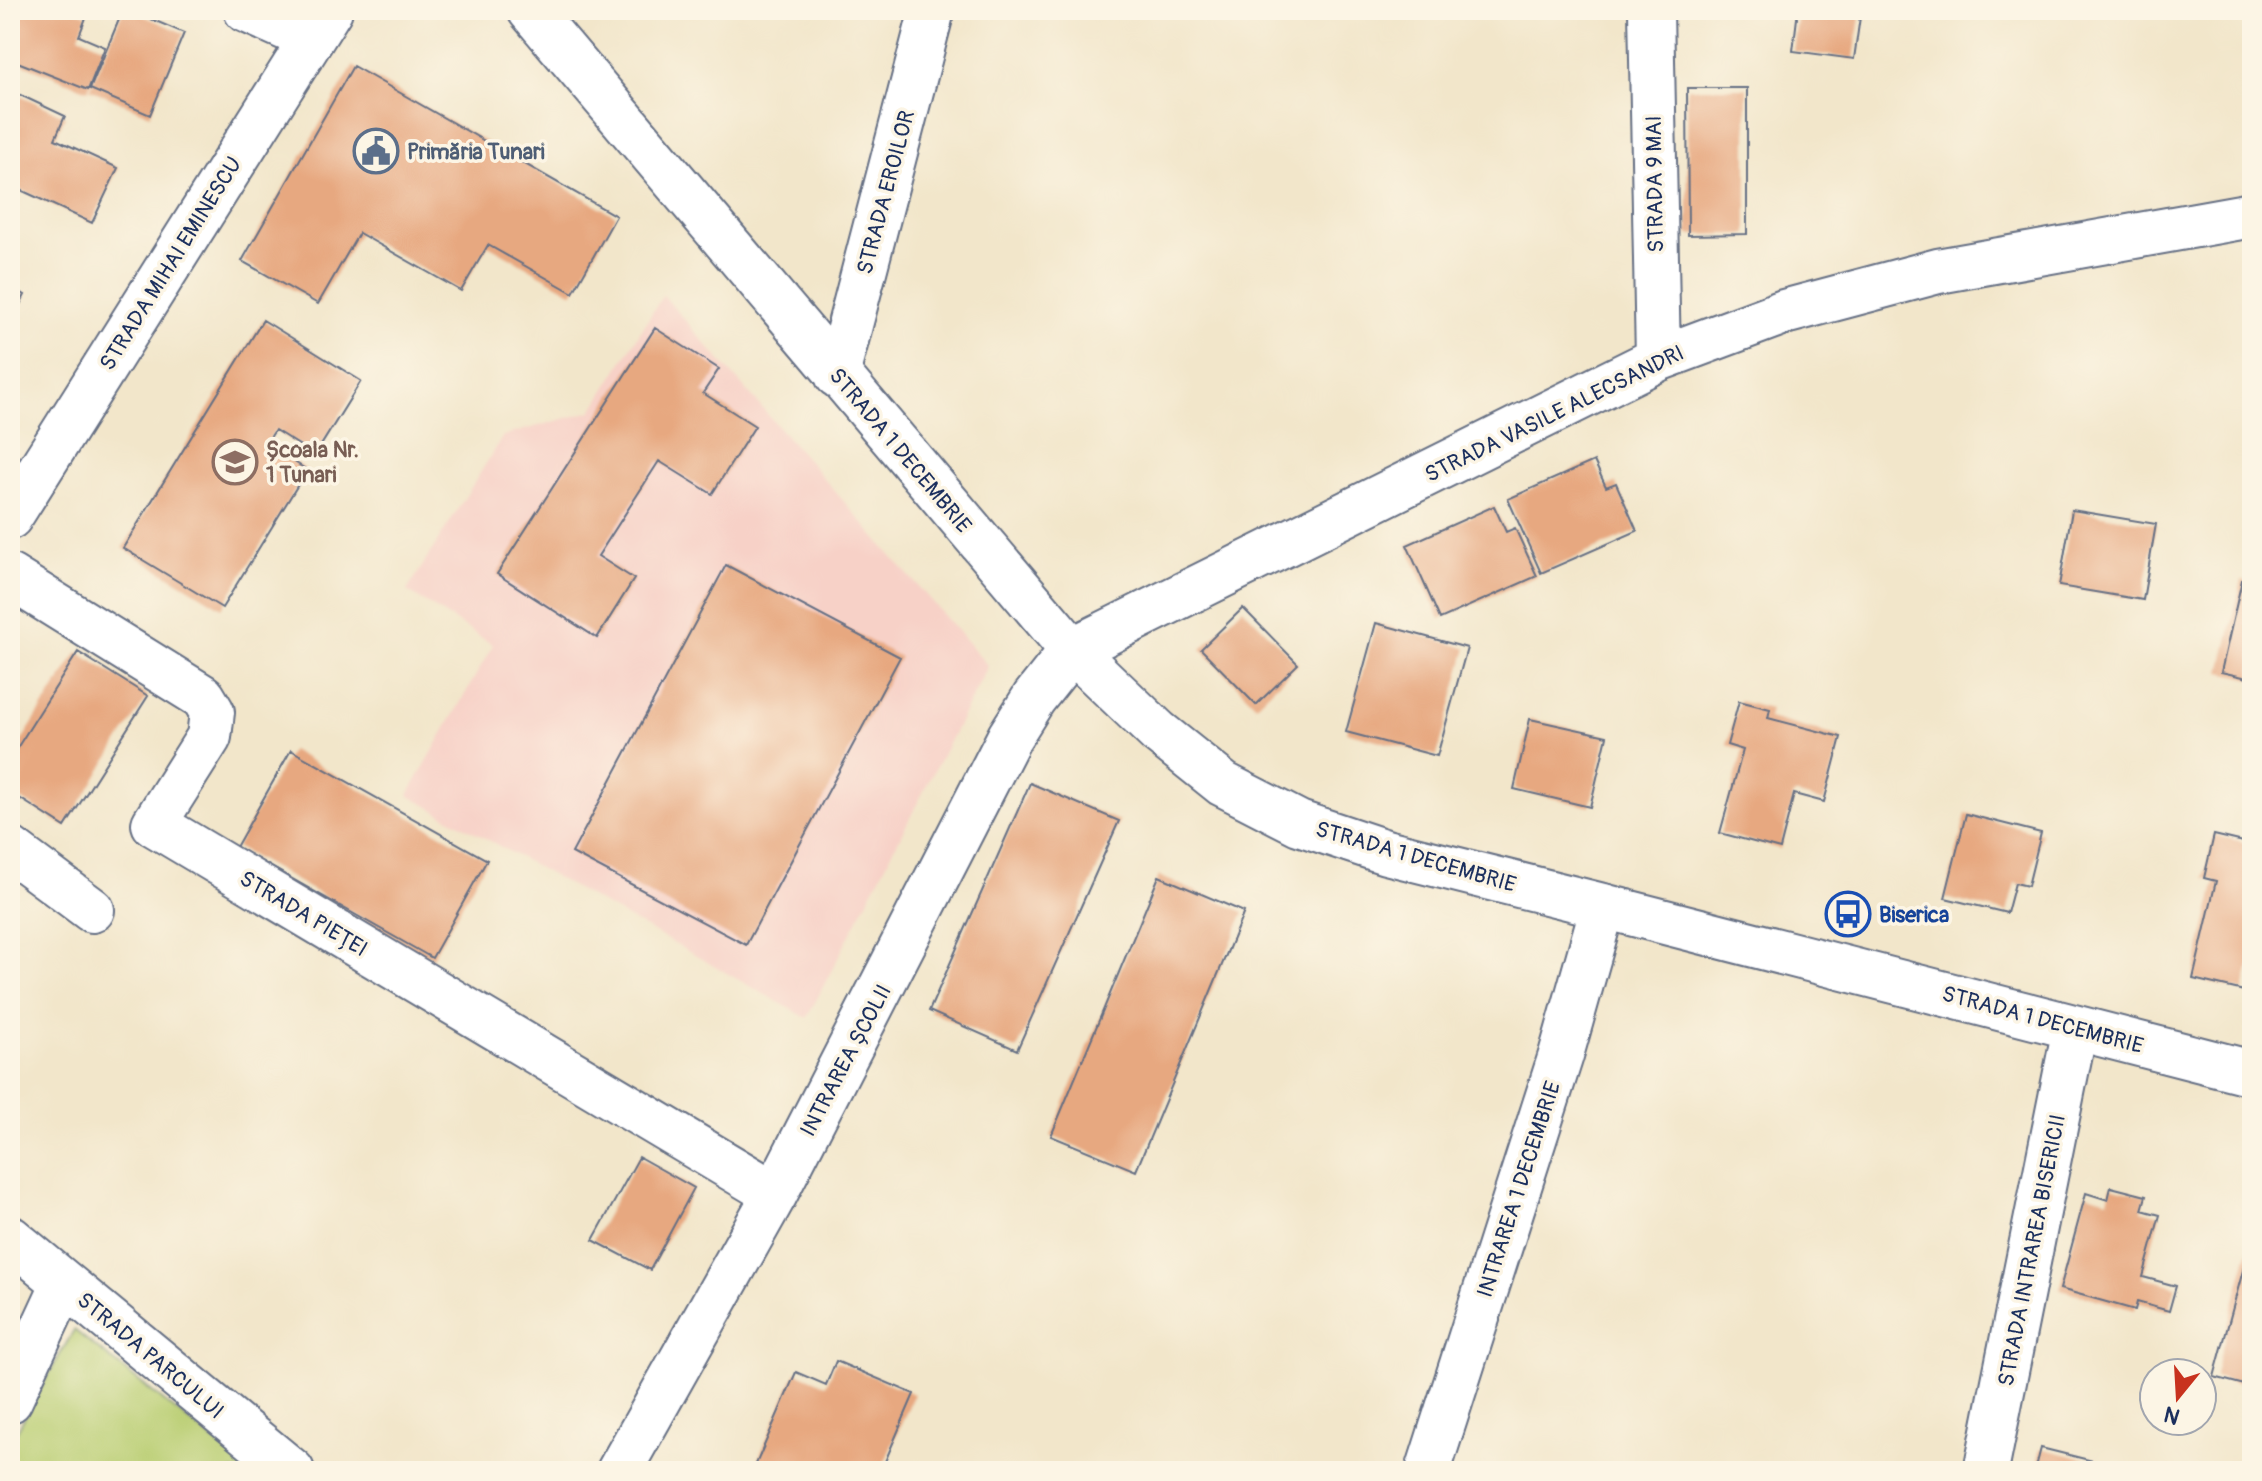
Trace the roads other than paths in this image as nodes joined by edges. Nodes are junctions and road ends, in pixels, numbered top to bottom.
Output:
1 (246, 10) edge
2 (530, 10) edge
3 (932, 10) edge
4 (1651, 10) edge
5 (320, 24) edge
6 (2252, 215) edge
7 (1658, 359) junction
8 (837, 375) junction
9 (10, 517) edge
10 (10, 577) edge
11 (1072, 650) junction
12 (10, 849) edge
13 (1603, 906) junction
14 (92, 910) dead end
15 (2075, 1028) junction
16 (2252, 1073) edge
17 (775, 1194) junction
18 (10, 1238) edge
19 (64, 1283) junction
20 (10, 1400) edge
21 (292, 1471) edge
22 (619, 1471) edge
23 (1428, 1471) edge
24 (1986, 1471) edge

1 - 5 street
2 - 8 street, STRADA 1 DECEMBRIE
3 - 8 street, STRADA EROILOR
4 - 7 street, STRADA 9 MAI
5 - 9 street, STRADA MIHAI EMINESCU
6 - 7 street, STRADA VASILE ALECSANDRI
7 - 11 street, STRADA VASILE ALECSANDRI
8 - 11 street, STRADA 1 DECEMBRIE
10 - 17 street, STRADA PIEȚEI
11 - 13 street, STRADA 1 DECEMBRIE
11 - 17 street, INTRAREA ȘCOLII
12 - 14 street
13 - 15 street, STRADA 1 DECEMBRIE
13 - 23 street, INTRAREA 1 DECEMBRIE
15 - 16 street, STRADA 1 DECEMBRIE
15 - 24 street, STRADA INTRAREA BISERICII
17 - 22 street, INTRAREA ȘCOLII
18 - 19 street, STRADA PARCULUI
19 - 20 street
19 - 21 street, STRADA PARCULUI

